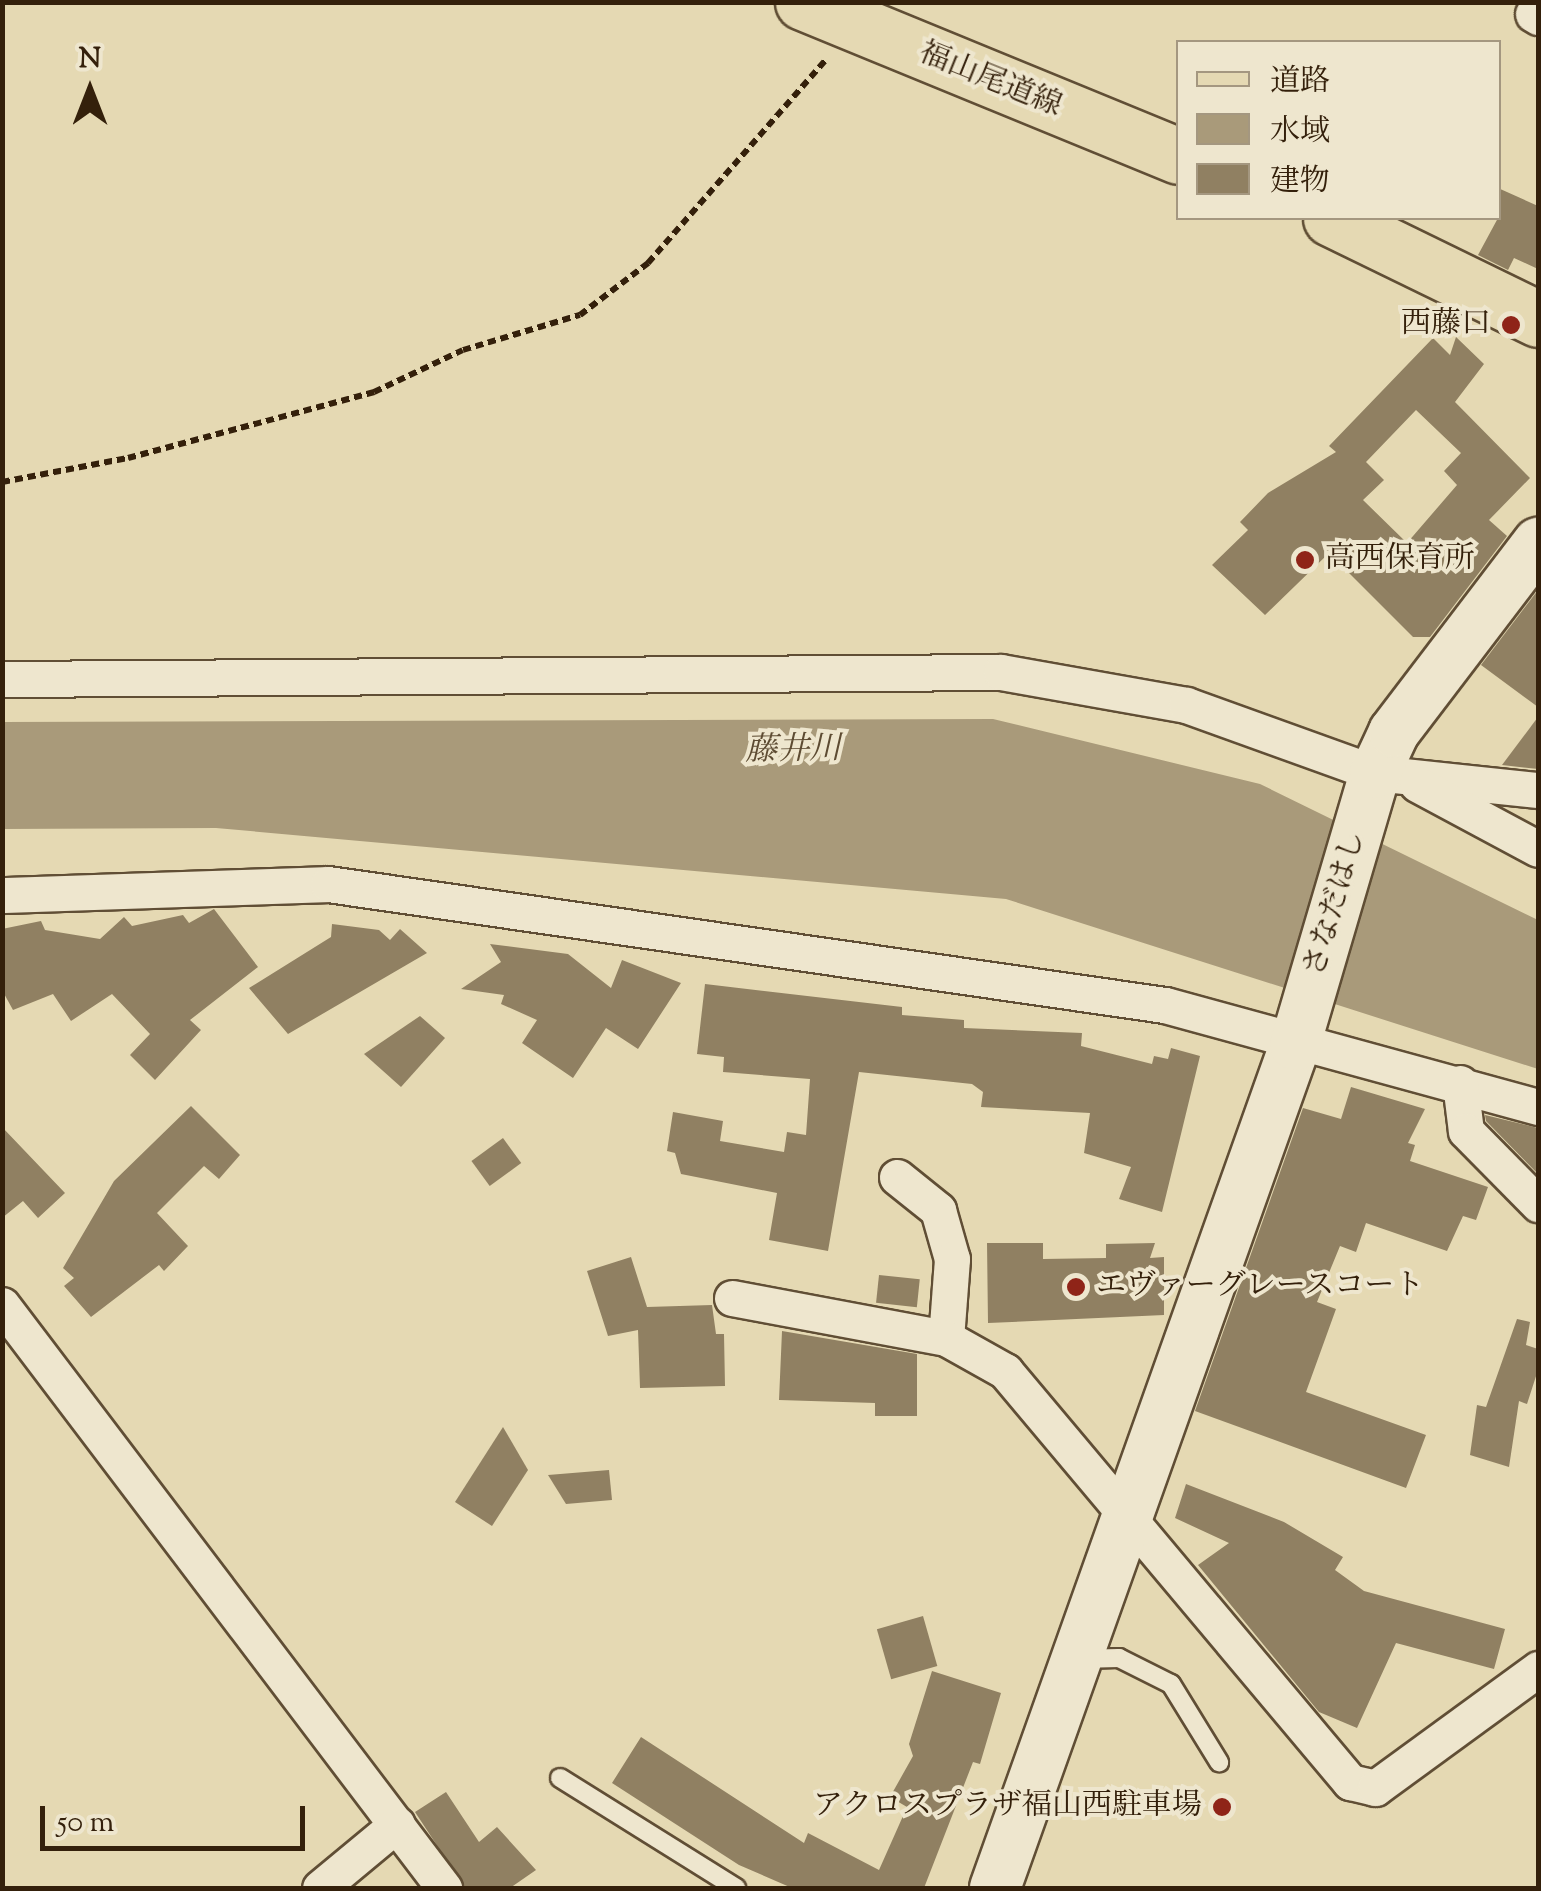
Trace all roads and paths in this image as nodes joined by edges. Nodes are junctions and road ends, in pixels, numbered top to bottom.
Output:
1 (803, 2) edge
2 (855, 26) junction
3 (1176, 155) edge
4 (1334, 220) edge
5 (1538, 319) edge
6 (2, 482) edge
7 (1538, 543) edge
8 (2, 679) edge
9 (1385, 781) junction
10 (1538, 790) edge
11 (1538, 848) edge
12 (2, 895) edge
13 (1299, 1032) junction
14 (1460, 1083) junction
15 (1538, 1107) edge
16 (897, 1178) dead end
17 (1538, 1204) edge
18 (732, 1298) dead end
19 (2, 1305) edge
20 (946, 1338) junction
21 (1126, 1505) junction
22 (1073, 1659) junction
23 (1538, 1669) edge
24 (1219, 1762) dead end
25 (560, 1778) dead end
26 (397, 1824) junction
27 (320, 1888) edge
28 (444, 1888) edge
29 (736, 1888) edge
30 (995, 1888) edge

1 - 2 main road, 福山尾道線
2 - 3 main road, 福山尾道線
2 - 6 path
4 - 5 main road
7 - 9 street, さなだはし
8 - 9 street
9 - 10 street
9 - 11 street
9 - 13 street, さなだはし
12 - 13 street
13 - 14 street
13 - 21 street, さなだはし
14 - 15 street
14 - 17 street
16 - 20 street
18 - 20 street
19 - 26 street
20 - 21 street
21 - 22 street, さなだはし
21 - 23 street
22 - 24 lane
22 - 30 street, さなだはし
25 - 29 lane
26 - 27 street
26 - 28 street

